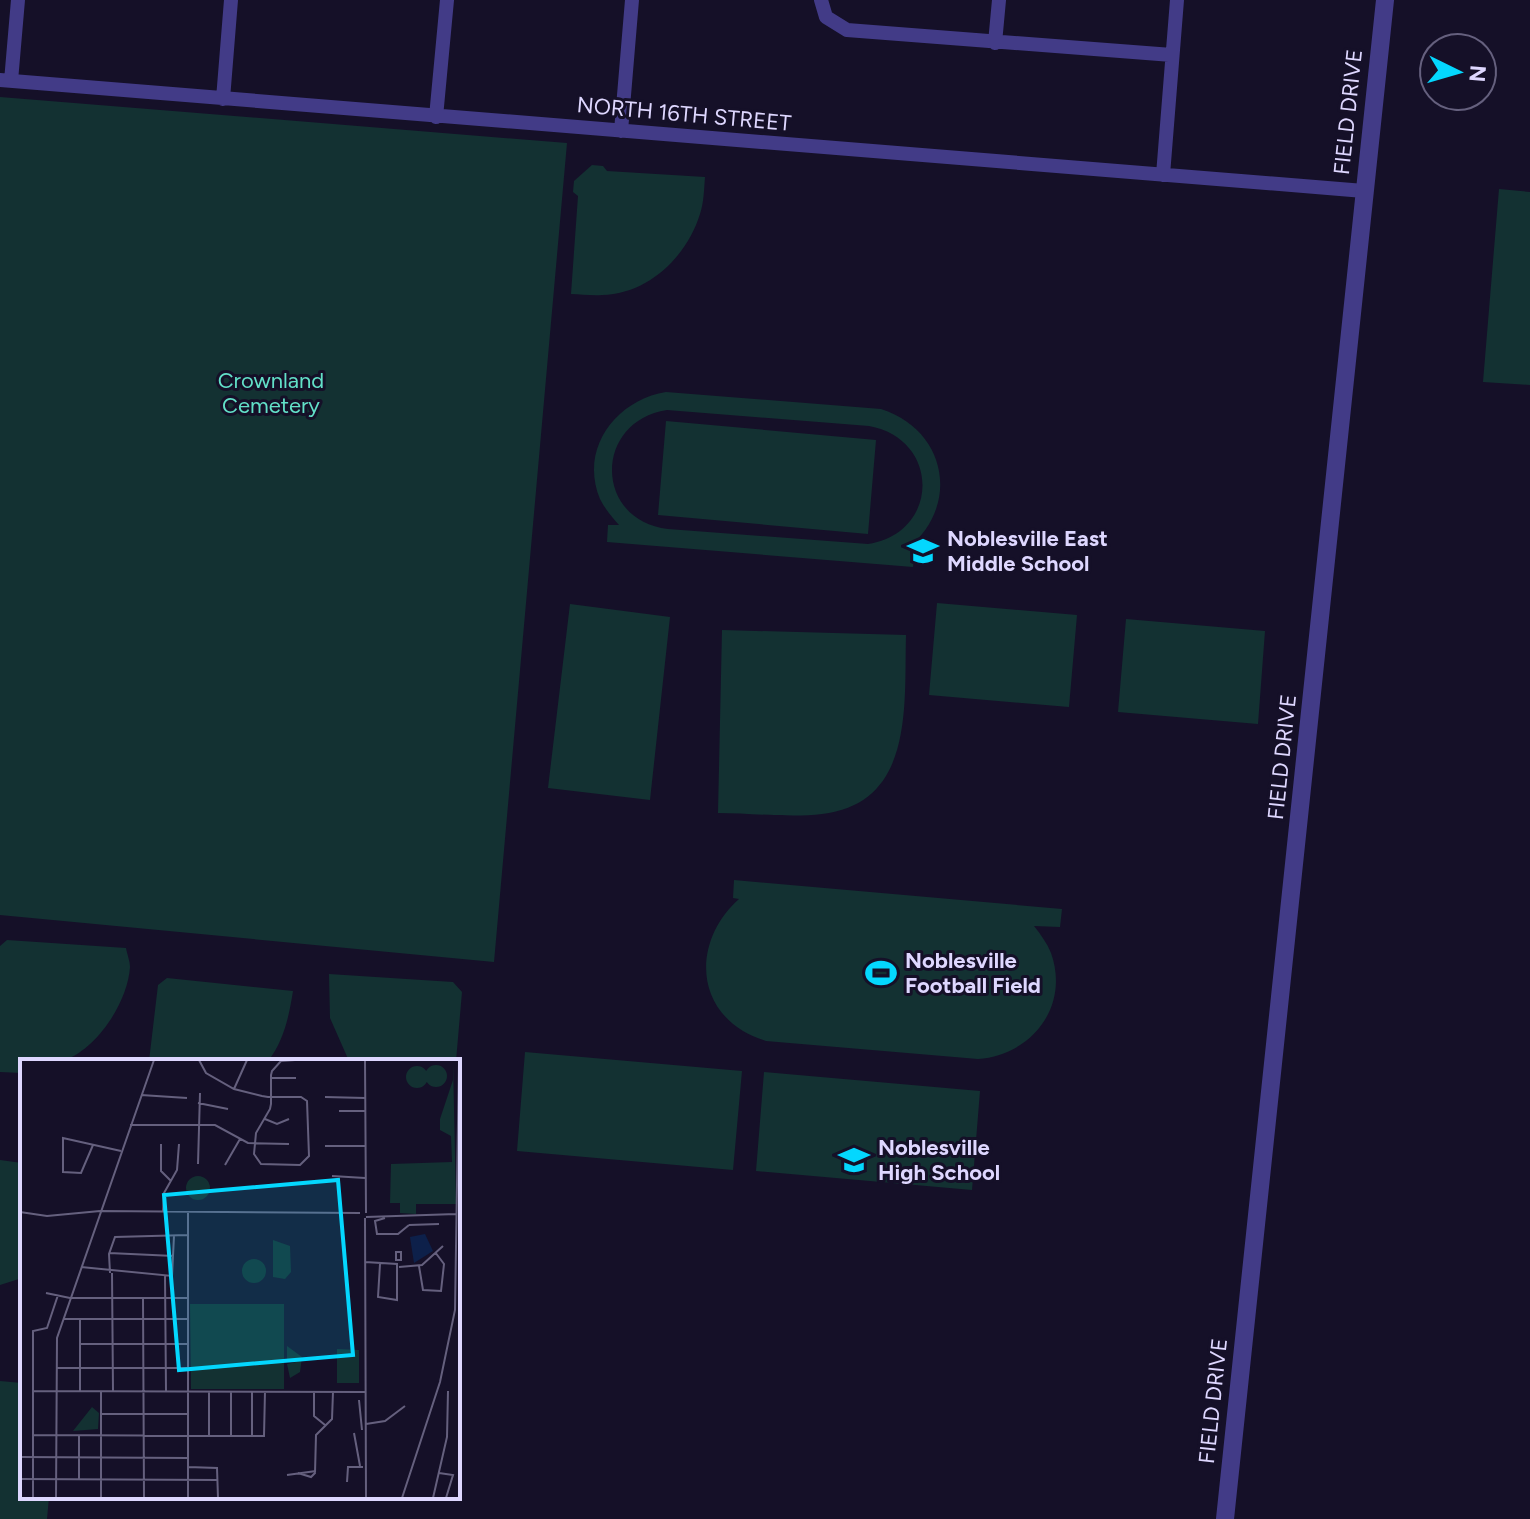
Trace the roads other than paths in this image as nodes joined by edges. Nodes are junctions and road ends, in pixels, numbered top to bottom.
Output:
1 (18, 0) edge
2 (231, 0) edge
3 (447, 0) edge
4 (632, 0) edge
5 (821, 0) edge
6 (999, 0) edge
7 (1177, 0) edge
8 (1385, 0) edge
9 (995, 43) junction
10 (1172, 55) junction
11 (6, 81) edge
12 (223, 99) junction
13 (436, 117) junction
14 (621, 131) junction
15 (1163, 175) junction
16 (1364, 191) junction
17 (1225, 1519) edge

1 - 11 street
2 - 12 street
3 - 13 street
4 - 14 street
5 - 9 street
6 - 9 street
7 - 10 street
8 - 16 street, FIELD DRIVE
9 - 10 street
10 - 15 street
11 - 12 street, NORTH 16TH STREET
12 - 13 street, NORTH 16TH STREET
13 - 14 street, NORTH 16TH STREET
14 - 15 street, NORTH 16TH STREET
15 - 16 street, NORTH 16TH STREET
16 - 17 street, FIELD DRIVE

